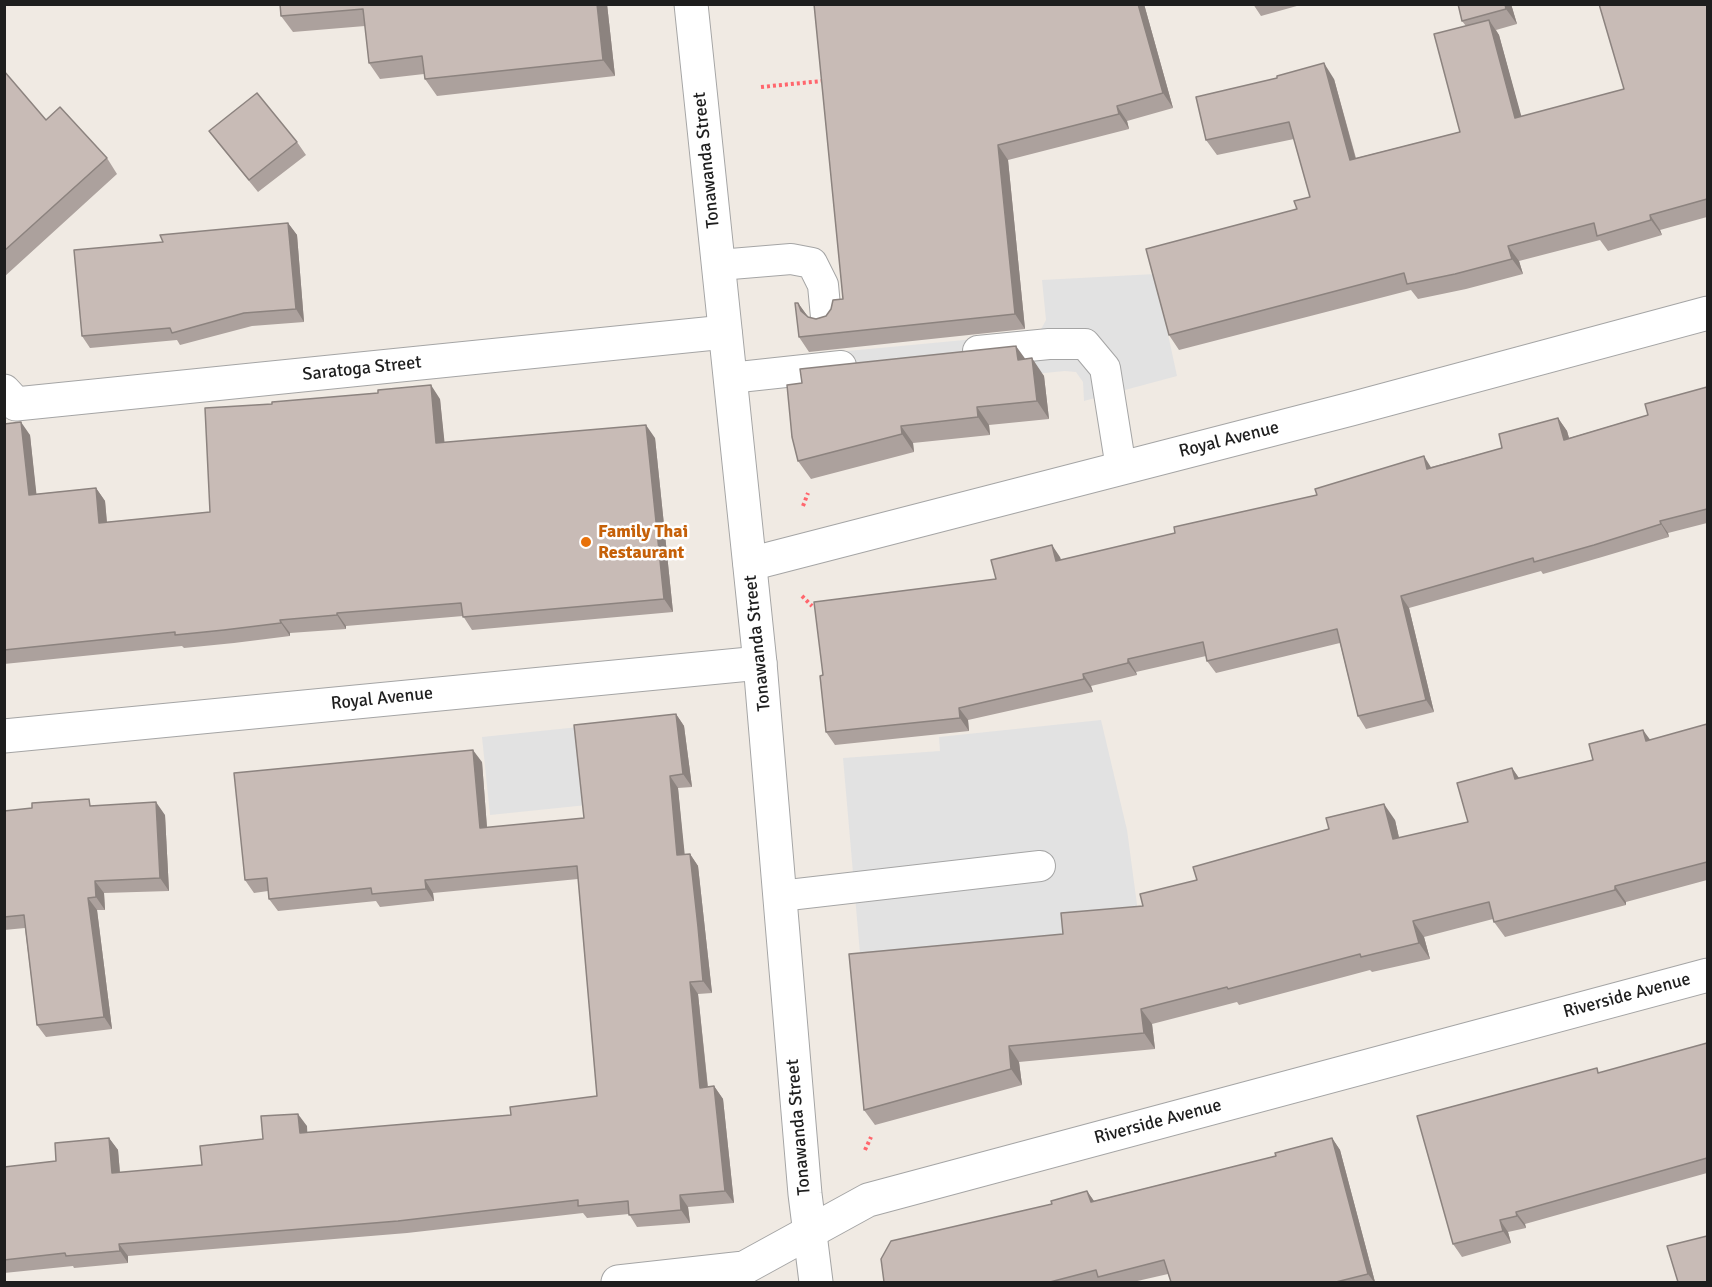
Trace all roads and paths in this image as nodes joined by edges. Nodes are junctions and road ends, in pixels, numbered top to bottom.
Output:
1 (691, 4) edge
2 (822, 81) edge
3 (761, 87) dead end
4 (718, 265) junction
5 (1707, 313) edge
6 (826, 316) edge
7 (725, 332) junction
8 (945, 355) edge
9 (865, 363) edge
10 (730, 378) junction
11 (4, 391) edge
12 (1122, 468) junction
13 (808, 493) edge
14 (803, 507) dead end
15 (750, 564) junction
16 (802, 596) dead end
17 (812, 606) edge
18 (760, 663) junction
19 (4, 736) edge
20 (1040, 866) dead end
21 (780, 896) junction
22 (1707, 975) edge
23 (872, 1137) edge
24 (865, 1150) dead end
25 (810, 1233) junction
26 (618, 1282) edge
27 (816, 1282) edge

1 - 4 street, Tonawanda Street
2 - 3 path
4 - 6 lane
4 - 7 street, Tonawanda Street
5 - 12 street, Royal Avenue
7 - 10 street, Tonawanda Street
7 - 11 street, Saratoga Street
8 - 12 lane
9 - 10 lane
10 - 15 street, Tonawanda Street
12 - 15 street, Royal Avenue
13 - 14 path
15 - 18 street, Tonawanda Street
16 - 17 path
18 - 19 street, Royal Avenue
18 - 21 street, Tonawanda Street
20 - 21 lane
21 - 25 street, Tonawanda Street
22 - 25 street, Riverside Avenue
23 - 24 path
25 - 26 street, Riverside Avenue
25 - 27 street, Tonawanda Street

